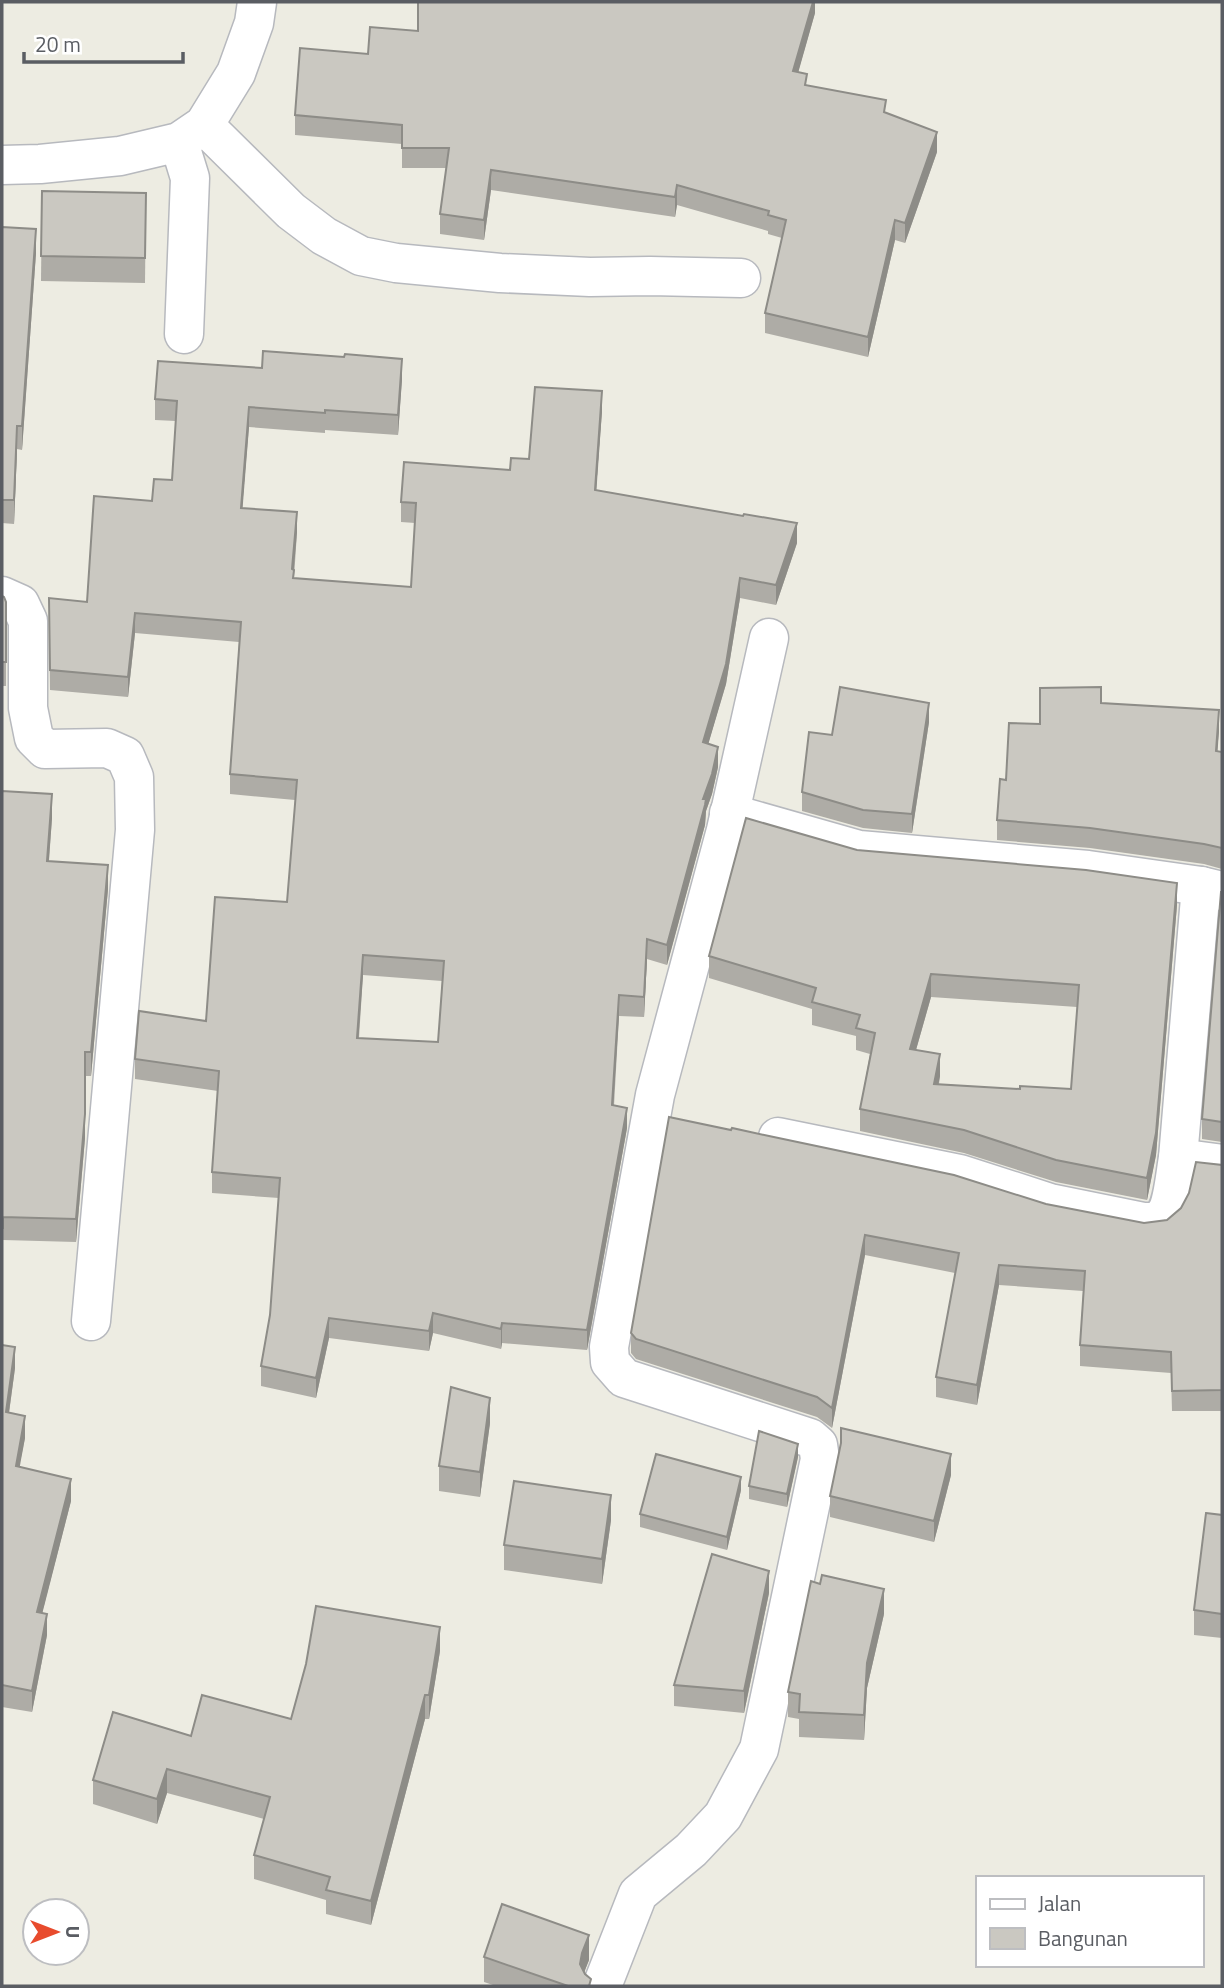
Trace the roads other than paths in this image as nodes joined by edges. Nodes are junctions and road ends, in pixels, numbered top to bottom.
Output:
1 (257, 2) edge
2 (191, 133) junction
3 (2, 165) edge
4 (741, 278) dead end
5 (184, 334) dead end
6 (2, 596) edge
7 (769, 638) dead end
8 (729, 813) junction
9 (1212, 889) edge
10 (778, 1137) edge
11 (1178, 1158) junction
12 (1222, 1164) edge
13 (91, 1321) dead end
14 (606, 1975) edge

1 - 2 street
2 - 3 street
2 - 4 street
2 - 5 street
6 - 13 street
7 - 8 street
8 - 9 street
8 - 14 street
9 - 11 street
10 - 11 street
11 - 12 street

